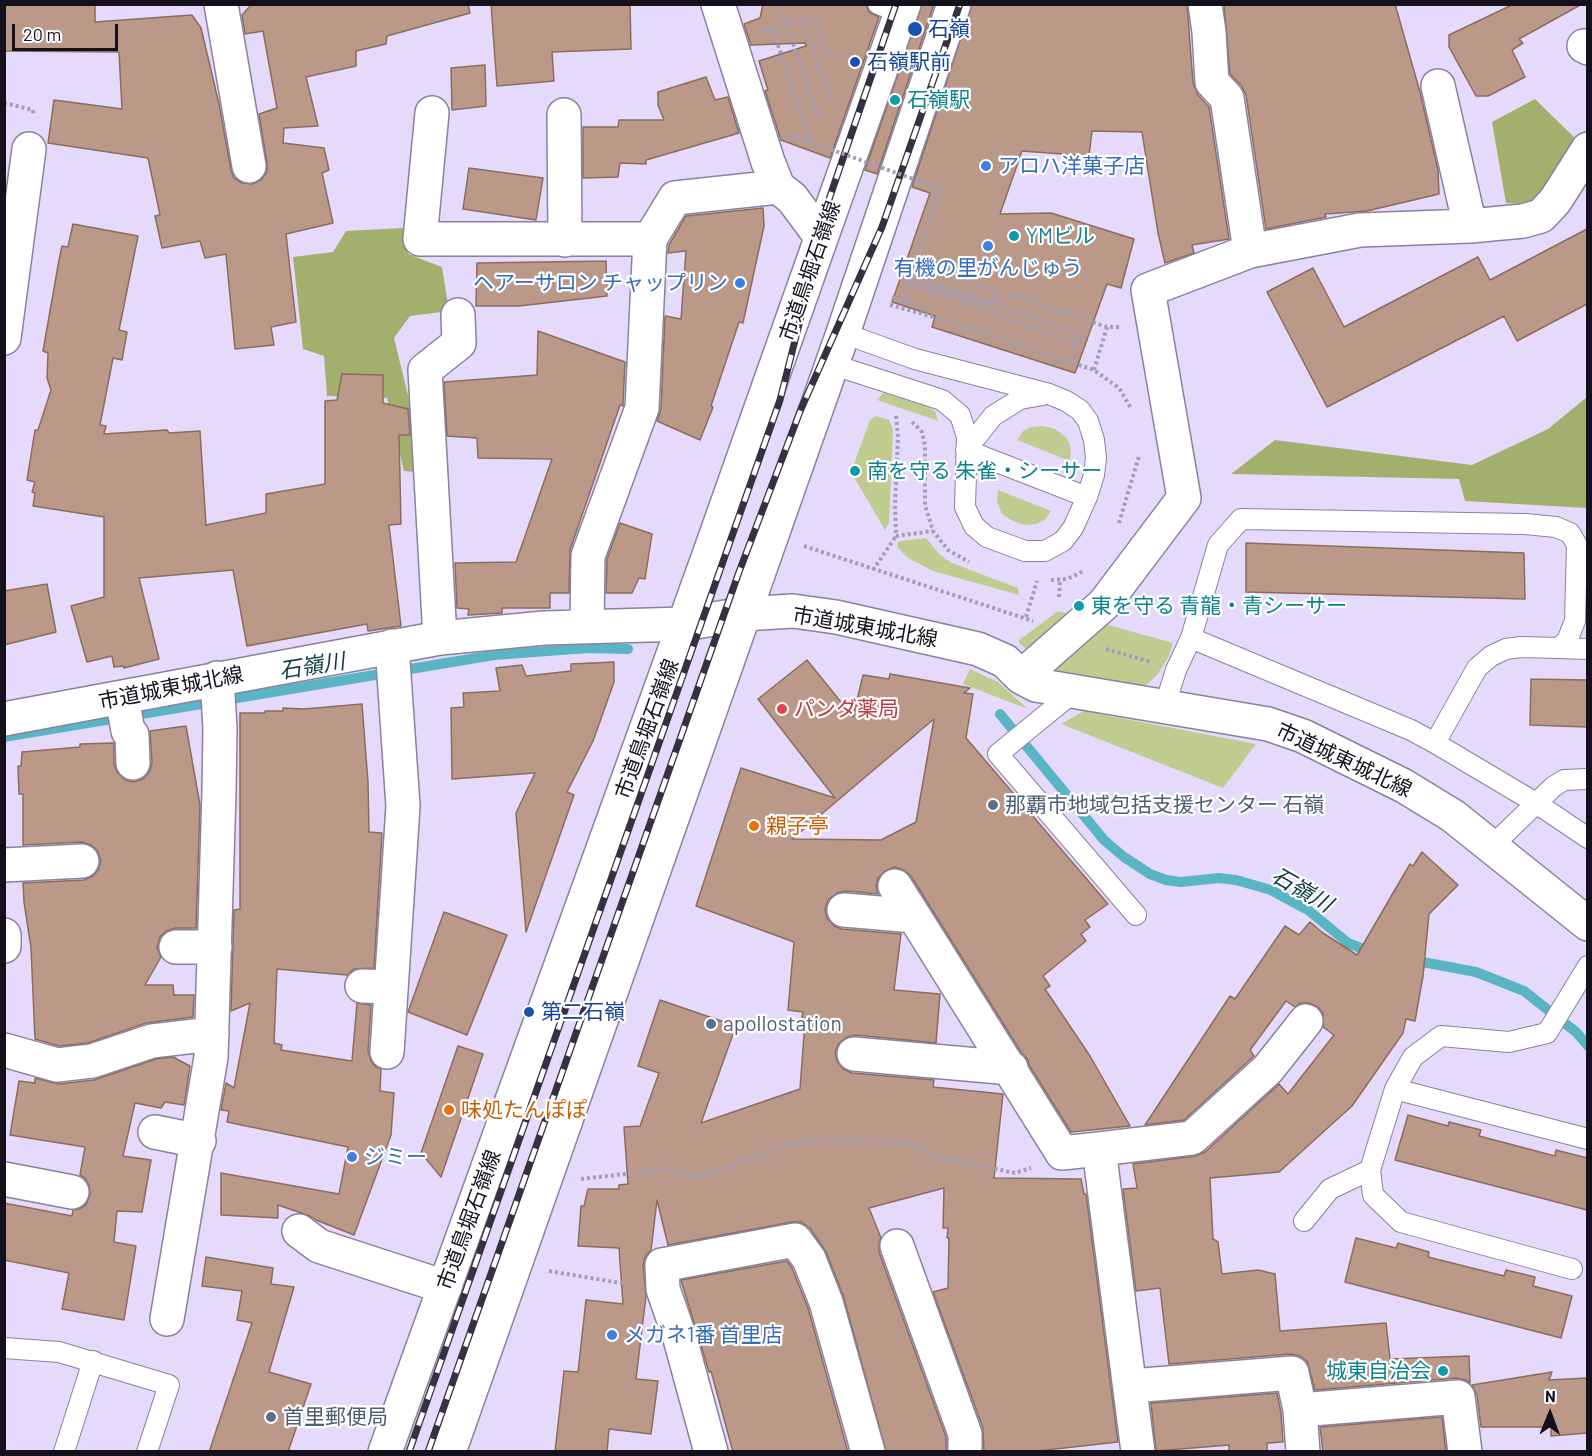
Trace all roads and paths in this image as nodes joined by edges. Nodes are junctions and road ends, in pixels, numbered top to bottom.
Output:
1 (221, 4) edge
2 (718, 4) edge
3 (780, 4) edge
4 (954, 4) edge
5 (1205, 4) edge
6 (894, 7) edge
7 (802, 19) junction
8 (786, 23) junction
9 (772, 28) junction
10 (757, 32) dead end
11 (841, 57) dead end
12 (1438, 86) dead end
13 (832, 102) dead end
14 (432, 114) dead end
15 (564, 115) dead end
16 (819, 118) dead end
17 (791, 135) dead end
18 (811, 141) dead end
19 (29, 149) dead end
20 (1587, 149) edge
21 (249, 166) dead end
22 (778, 188) junction
23 (1470, 226) junction
24 (821, 237) junction
25 (650, 239) junction
26 (565, 240) junction
27 (1250, 251) junction
28 (902, 260) dead end
29 (912, 275) junction
30 (896, 276) dead end
31 (909, 284) junction
32 (889, 296) dead end
33 (993, 302) junction
34 (458, 315) dead end
35 (1107, 327) junction
36 (1155, 329) junction
37 (843, 333) junction
38 (4, 338) edge
39 (1077, 343) junction
40 (1070, 362) dead end
41 (831, 364) junction
42 (1094, 370) dead end
43 (1049, 394) junction
44 (896, 416) dead end
45 (966, 450) junction
46 (1087, 497) junction
47 (933, 531) dead end
48 (896, 536) junction
49 (803, 545) dead end
50 (873, 570) junction
51 (1037, 581) dead end
52 (743, 614) junction
53 (1026, 617) junction
54 (684, 624) junction
55 (587, 626) junction
56 (440, 638) junction
57 (1191, 638) junction
58 (1558, 648) junction
59 (1587, 649) edge
60 (1048, 652) junction
61 (394, 662) junction
62 (1021, 677) junction
63 (217, 682) junction
64 (1075, 691) junction
65 (1164, 705) junction
66 (124, 712) junction
67 (4, 719) edge
68 (1435, 743) junction
69 (133, 763) dead end
70 (1587, 779) edge
71 (1536, 803) junction
72 (1587, 838) edge
73 (1491, 847) junction
74 (82, 861) dead end
75 (4, 865) edge
76 (895, 886) dead end
77 (844, 910) dead end
78 (914, 915) junction
79 (1136, 915) dead end
80 (1587, 924) edge
81 (4, 935) edge
82 (4, 946) edge
83 (176, 947) dead end
84 (215, 947) junction
85 (1587, 966) edge
86 (1306, 1021) dead end
87 (212, 1034) junction
88 (4, 1050) edge
89 (387, 1052) dead end
90 (854, 1054) dead end
91 (1011, 1068) junction
92 (1395, 1089) junction
93 (154, 1132) dead end
94 (1587, 1138) edge
95 (199, 1141) junction
96 (1099, 1149) junction
97 (1062, 1153) junction
98 (1370, 1170) junction
99 (4, 1179) edge
100 (574, 1180) dead end
101 (72, 1192) dead end
102 (1304, 1221) dead end
103 (299, 1231) dead end
104 (897, 1246) dead end
105 (1572, 1269) dead end
106 (543, 1270) dead end
107 (445, 1287) junction
108 (663, 1289) junction
109 (167, 1319) dead end
110 (4, 1348) edge
111 (93, 1361) junction
112 (1131, 1386) junction
113 (1300, 1410) junction
114 (64, 1452) edge
115 (147, 1452) edge
116 (385, 1452) edge
117 (449, 1452) edge
118 (711, 1452) edge
119 (868, 1452) edge
120 (965, 1452) edge
121 (1138, 1452) edge
122 (1303, 1452) edge
123 (1465, 1452) edge

1 - 21 street
2 - 22 street
3 - 8 path
4 - 37 street
5 - 27 street
6 - 24 street, 市道鳥堀石嶺線
7 - 8 path
7 - 11 path
7 - 13 path
8 - 9 path
8 - 16 path
9 - 10 path
9 - 18 path
12 - 23 street
14 - 26 street
15 - 26 street
17 - 29 path, bridge
19 - 38 street
20 - 23 street
22 - 24 street
22 - 25 street
23 - 27 street
24 - 54 street, 市道鳥堀石嶺線
25 - 26 street
25 - 55 street
27 - 36 street
28 - 33 path
29 - 31 path, bridge
29 - 33 path
30 - 35 path
31 - 32 path
31 - 39 path, bridge
33 - 39 path
34 - 56 street
35 - 36 path
35 - 42 path
36 - 60 street
37 - 41 street
37 - 43 lane
39 - 40 path
41 - 45 lane
41 - 52 street
43 - 45 lane
43 - 46 lane
44 - 48 path
45 - 46 lane
45 - 46 lane
47 - 48 path
48 - 50 path
49 - 50 path
50 - 53 path
51 - 53 path
52 - 54 street, 市道城東城北線
52 - 62 street, 市道城東城北線
52 - 117 street
53 - 60 path
54 - 55 street, 市道城東城北線
54 - 107 street, 市道鳥堀石嶺線
55 - 56 street, 市道城東城北線
56 - 61 street, 市道城東城北線
57 - 58 lane
57 - 65 lane
57 - 68 lane
58 - 59 lane
58 - 68 lane
60 - 62 street
61 - 63 street, 市道城東城北線
61 - 89 street
62 - 64 street, 市道城東城北線
63 - 66 street, 市道城東城北線
63 - 84 street
64 - 65 street, 市道城東城北線
64 - 79 lane
65 - 73 street, 市道城東城北線
66 - 67 street, 市道城東城北線
66 - 69 street
68 - 71 lane
70 - 71 lane
71 - 72 lane
71 - 73 lane
73 - 80 street, 市道城東城北線
74 - 75 street
76 - 78 street
77 - 78 street
78 - 91 street
81 - 82 street
83 - 84 street
84 - 87 street
85 - 92 lane
86 - 96 street
87 - 88 street
87 - 95 street
90 - 91 street
91 - 97 street
92 - 94 lane
92 - 98 lane
93 - 95 street
95 - 109 street
96 - 97 street
96 - 112 street
97 - 100 path
98 - 102 lane
98 - 105 lane
99 - 101 street
103 - 107 street
104 - 120 street
106 - 108 path
107 - 116 street, 市道鳥堀石嶺線
108 - 118 street
108 - 119 street
110 - 111 lane
111 - 114 lane
111 - 115 lane
112 - 113 street
112 - 121 street
113 - 122 street
113 - 123 street

